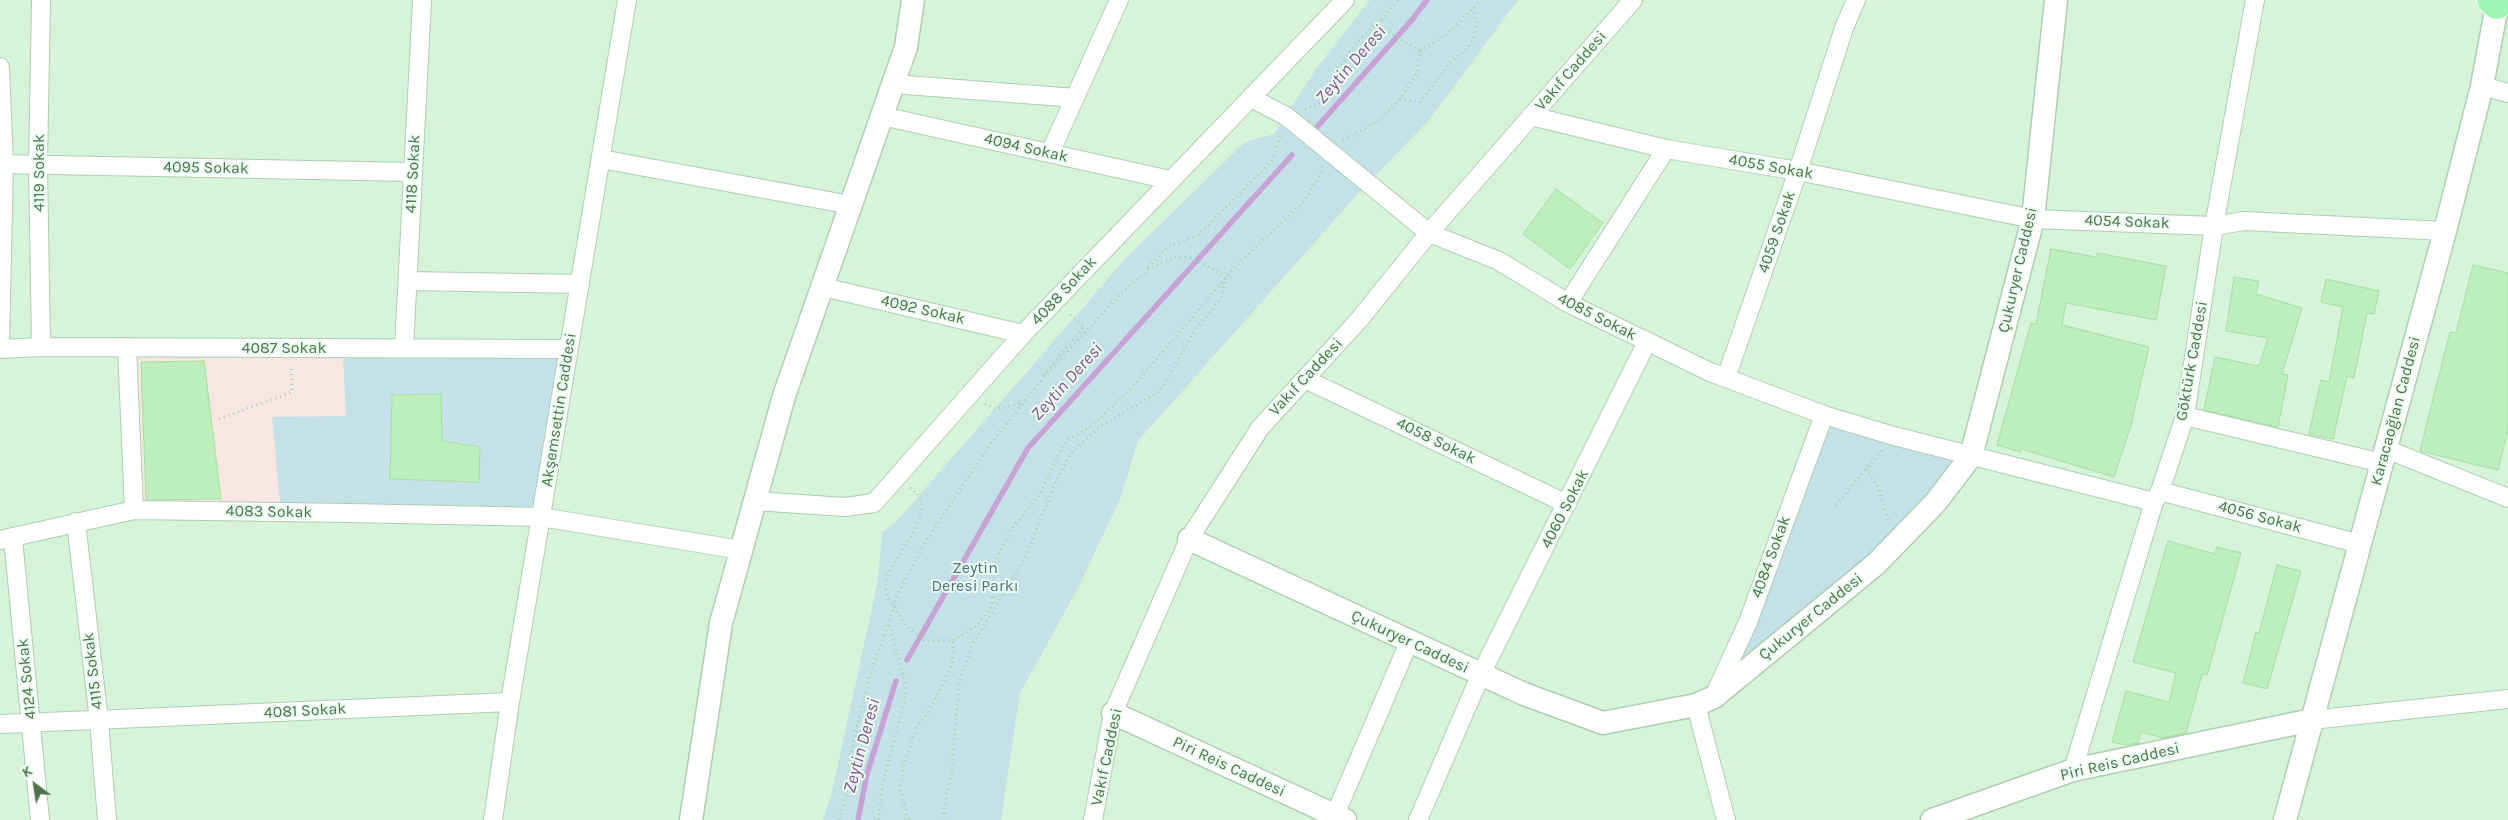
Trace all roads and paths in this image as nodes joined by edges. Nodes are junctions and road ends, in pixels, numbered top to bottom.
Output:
1 (41, 0) edge
2 (422, 0) edge
3 (626, 0) edge
4 (913, 0) edge
5 (1119, 0) edge
6 (1345, 0) edge
7 (1398, 0) edge
8 (1481, 0) edge
9 (1633, 0) edge
10 (1856, 0) edge
11 (2056, 0) edge
12 (2255, 0) edge
13 (2497, 1) edge
14 (1472, 8) junction
15 (1376, 24) junction
16 (1420, 51) junction
17 (0, 67) edge
18 (893, 84) junction
19 (2482, 86) junction
20 (2508, 93) edge
21 (1074, 98) junction
22 (1251, 98) junction
23 (1400, 99) junction
24 (882, 116) junction
25 (1286, 116) junction
26 (1531, 116) junction
27 (1666, 149) junction
28 (1326, 151) junction
29 (1050, 153) junction
30 (601, 159) junction
31 (2, 164) edge
32 (38, 165) junction
33 (1798, 171) junction
34 (413, 172) junction
35 (1170, 180) junction
36 (851, 205) junction
37 (2011, 214) joint
38 (2032, 219) junction
39 (2214, 226) junction
40 (2445, 231) junction
41 (1428, 233) junction
42 (1226, 280) junction
43 (408, 281) junction
44 (580, 284) junction
45 (823, 287) junction
46 (1121, 293) junction
47 (1112, 302) dead end
48 (1568, 303) junction
49 (1084, 326) dead end
50 (1023, 334) junction
51 (1647, 342) junction
52 (0, 344) edge
53 (42, 347) junction
54 (127, 348) junction
55 (290, 348) junction
56 (404, 348) junction
57 (0, 349) edge
58 (569, 349) junction
59 (1726, 378) junction
60 (1305, 379) junction
61 (1034, 390) junction
62 (968, 397) junction
63 (1028, 398) junction
64 (1824, 415) junction
65 (2185, 416) junction
66 (219, 419) dead end
67 (1894, 436) junction
68 (2384, 456) junction
69 (1977, 458) junction
70 (1866, 469) junction
71 (896, 478) junction
72 (2157, 496) junction
73 (2508, 498) edge
74 (755, 501) junction
75 (1567, 504) junction
76 (1836, 505) dead end
77 (134, 510) junction
78 (541, 517) junction
79 (76, 522) junction
80 (6, 539) edge
81 (1189, 539) junction
82 (2360, 544) junction
83 (1894, 546) junction
84 (741, 550) junction
85 (894, 607) junction
86 (889, 622) junction
87 (953, 640) junction
88 (1409, 642) junction
89 (1481, 674) junction
90 (2508, 699) edge
91 (1705, 701) junction
92 (510, 702) junction
93 (1113, 713) junction
94 (99, 720) junction
95 (2312, 720) junction
96 (31, 723) junction
97 (0, 724) edge
98 (2073, 770) junction
99 (1340, 818) edge
100 (40, 820) edge
101 (107, 820) edge
102 (493, 820) edge
103 (691, 820) edge
104 (839, 820) edge
105 (878, 820) edge
106 (907, 820) edge
107 (944, 820) edge
108 (1093, 820) edge
109 (1418, 820) edge
110 (1726, 820) edge
111 (1932, 820) edge
112 (2285, 820) edge

1 - 32 street, 4119 Sokak
2 - 34 street, 4118 Sokak
3 - 30 street, Akşemsettin Caddesi
4 - 18 street
5 - 21 street
6 - 22 street, 4088 Sokak
7 - 15 path
8 - 14 path
9 - 26 street, Vakıf Caddesi
10 - 33 street, 4059 Sokak
11 - 38 street, Çukuryer Caddesi
12 - 39 street, Göktürk Caddesi
13 - 19 street, Karacaoğlan Caddesi
14 - 16 path
14 - 23 path
15 - 16 path
15 - 25 path
16 - 23 path
17 - 31 street
18 - 21 street
18 - 24 street
19 - 20 street
19 - 40 street, Karacaoğlan Caddesi
21 - 29 street
22 - 25 street, 4085 Sokak
22 - 35 street, 4088 Sokak
23 - 28 path
24 - 29 street, 4094 Sokak
24 - 36 street
25 - 28 street, 4085 Sokak
25 - 46 path
26 - 27 street, 4055 Sokak
26 - 41 street, Vakıf Caddesi
27 - 33 street, 4055 Sokak
27 - 48 street
28 - 41 street, 4085 Sokak
28 - 42 path
29 - 35 street, 4094 Sokak
30 - 36 street
30 - 44 street, Akşemsettin Caddesi
31 - 32 street, 4095 Sokak
31 - 52 street
32 - 34 street, 4095 Sokak
32 - 53 street, 4119 Sokak
33 - 37 street, 4055 Sokak
33 - 59 street, 4059 Sokak
34 - 43 street, 4118 Sokak
35 - 50 street, 4088 Sokak
36 - 45 street
37 - 38 street, 4054 Sokak
38 - 39 street, 4054 Sokak
38 - 69 street, Çukuryer Caddesi
39 - 40 street, 4054 Sokak
39 - 65 street, Göktürk Caddesi
40 - 68 street, Karacaoğlan Caddesi
41 - 48 street, 4085 Sokak
41 - 60 street, Vakıf Caddesi
42 - 46 path
42 - 87 path
42 - 107 path
43 - 44 street
43 - 56 street, 4118 Sokak
44 - 58 street, Akşemsettin Caddesi
45 - 50 street, 4092 Sokak
45 - 74 street
46 - 47 path
46 - 61 path
48 - 51 street, 4085 Sokak
49 - 61 path
50 - 62 street, 4088 Sokak
51 - 59 street, 4085 Sokak
51 - 75 street, 4060 Sokak
53 - 54 street, 4087 Sokak
53 - 57 street, 4087 Sokak
54 - 55 street, 4087 Sokak
54 - 77 street
55 - 56 street, 4087 Sokak
55 - 66 path
56 - 58 street, 4087 Sokak
58 - 78 street, Akşemsettin Caddesi
59 - 64 street, 4085 Sokak
60 - 75 street, 4058 Sokak
60 - 81 street, Vakıf Caddesi
61 - 63 path
62 - 63 path
62 - 71 street, 4088 Sokak
63 - 85 path
64 - 67 street, 4085 Sokak
64 - 91 street, 4084 Sokak
65 - 68 street
65 - 72 street, Göktürk Caddesi
67 - 69 street, 4085 Sokak
67 - 70 path
68 - 73 street
68 - 82 street, Karacaoğlan Caddesi
69 - 72 street, 4056 Sokak
69 - 83 street, Çukuryer Caddesi
70 - 76 path
70 - 83 path
71 - 74 street, 4088 Sokak
71 - 85 path
72 - 82 street, 4056 Sokak
72 - 98 street, Göktürk Caddesi
74 - 84 street
75 - 89 street, 4060 Sokak
77 - 78 street, 4083 Sokak
77 - 79 street, 4083 Sokak
78 - 84 street, 4083 Sokak
78 - 92 street, Akşemsettin Caddesi
79 - 80 street, 4083 Sokak
79 - 94 street, 4115 Sokak
80 - 96 street, 4124 Sokak
81 - 88 street, Çukuryer Caddesi
81 - 93 street, Vakıf Caddesi
82 - 95 street, Karacaoğlan Caddesi
83 - 91 street, Çukuryer Caddesi
84 - 103 street
85 - 86 path
85 - 87 path
86 - 104 path
86 - 105 path
87 - 106 path
88 - 89 street, Çukuryer Caddesi
88 - 99 street
89 - 91 street, Çukuryer Caddesi
89 - 109 street, 4060 Sokak
90 - 95 street
91 - 110 street
92 - 94 street, 4081 Sokak
92 - 102 street, Akşemsettin Caddesi
93 - 99 street, Piri Reis Caddesi
93 - 108 street, Vakıf Caddesi
94 - 96 street, 4081 Sokak
94 - 101 street, 4115 Sokak
95 - 98 street, Piri Reis Caddesi
95 - 112 street, Karacaoğlan Caddesi
96 - 97 street, 4081 Sokak
96 - 100 street, 4124 Sokak
98 - 111 street, Piri Reis Caddesi

